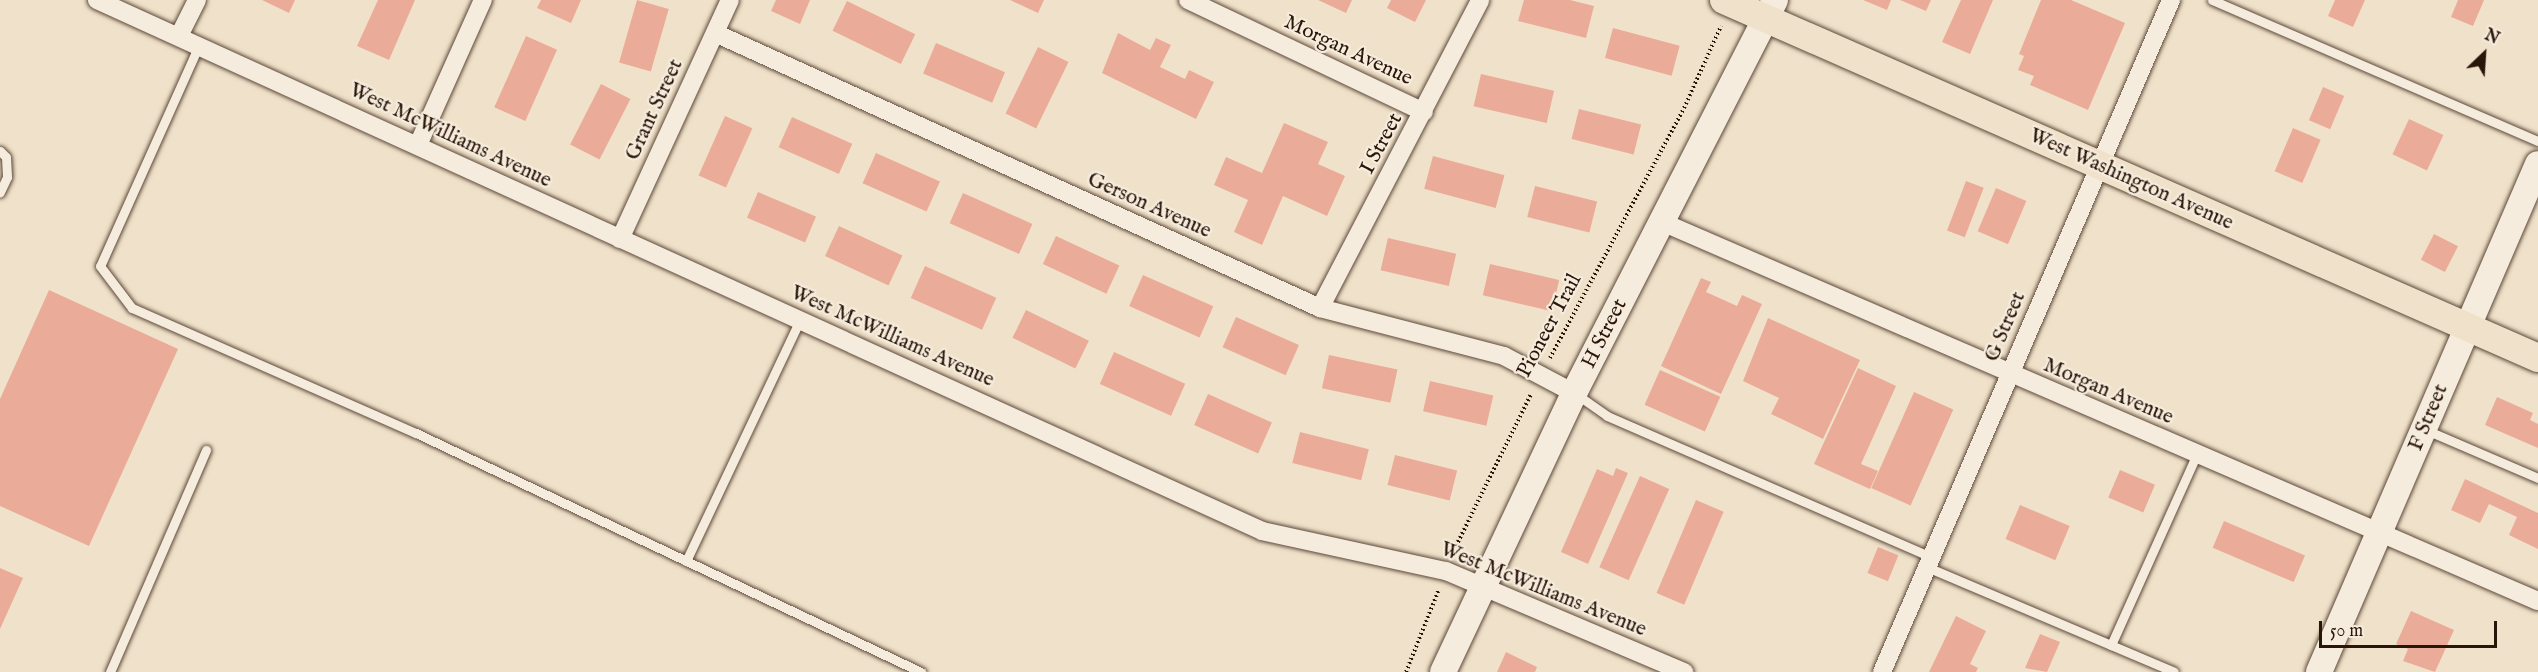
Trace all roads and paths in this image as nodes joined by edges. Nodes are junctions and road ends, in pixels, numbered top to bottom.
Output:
1 (97, 0) edge
2 (197, 0) edge
3 (483, 0) edge
4 (730, 0) edge
5 (1188, 0) edge
6 (1480, 0) edge
7 (2171, 0) edge
8 (2212, 0) edge
9 (1728, 2) edge
10 (1770, 10) edge
11 (714, 33) junction
12 (179, 36) junction
13 (199, 45) junction
14 (1424, 112) junction
15 (2538, 141) edge
16 (418, 145) junction
17 (0, 151) edge
18 (2538, 164) edge
19 (2100, 166) junction
20 (0, 192) edge
21 (1662, 222) junction
22 (620, 239) junction
23 (1320, 308) junction
24 (800, 320) junction
25 (2468, 328) junction
26 (2538, 358) edge
27 (2010, 374) junction
28 (1542, 376) junction
29 (1574, 393) junction
30 (2424, 429) junction
31 (207, 450) dead end
32 (2197, 454) junction
33 (2538, 478) edge
34 (2379, 532) junction
35 (686, 561) junction
36 (1929, 562) junction
37 (1446, 571) junction
38 (1482, 585) junction
39 (2538, 601) edge
40 (2111, 645) junction
41 (110, 672) edge
42 (921, 672) edge
43 (1406, 672) edge
44 (1443, 672) edge
45 (1684, 672) edge
46 (1882, 672) edge
47 (2174, 672) edge
48 (2319, 672) edge

1 - 12 street, West McWilliams Avenue
2 - 12 street
3 - 16 street
4 - 11 street, Grant Street
5 - 14 street, Morgan Avenue
6 - 14 street, I Street
7 - 19 street, G Street
8 - 15 lane
9 - 10 main road, West Washington Avenue
9 - 28 path, Pioneer Trail
10 - 19 main road, West Washington Avenue
10 - 21 street, H Street
11 - 22 street, Grant Street
11 - 23 street, Gerson Avenue
12 - 13 street, West McWilliams Avenue
13 - 16 street, West McWilliams Avenue
13 - 35 lane
14 - 23 street, I Street
16 - 22 street, West McWilliams Avenue
17 - 20 lane
18 - 25 street, F Street
19 - 25 main road, West Washington Avenue
19 - 27 street, G Street
21 - 27 street, Morgan Avenue
21 - 29 street, H Street
22 - 24 street, West McWilliams Avenue
23 - 28 street, Gerson Avenue
24 - 35 lane
24 - 37 street, West McWilliams Avenue
25 - 26 main road, West Washington Avenue
25 - 30 street, F Street
27 - 32 street, Morgan Avenue
27 - 36 street, G Street
28 - 29 street, Gerson Avenue
28 - 37 path, Pioneer Trail
29 - 36 lane
29 - 38 street, H Street
30 - 33 lane
30 - 34 street, F Street
31 - 41 lane
32 - 34 street, Morgan Avenue
32 - 40 lane
34 - 39 street, Morgan Avenue
34 - 48 street, F Street
35 - 42 lane
36 - 40 lane
36 - 46 street, G Street
37 - 38 street, West McWilliams Avenue
37 - 43 path, Pioneer Trail
38 - 44 street, H Street
38 - 45 street, West McWilliams Avenue
40 - 47 lane

